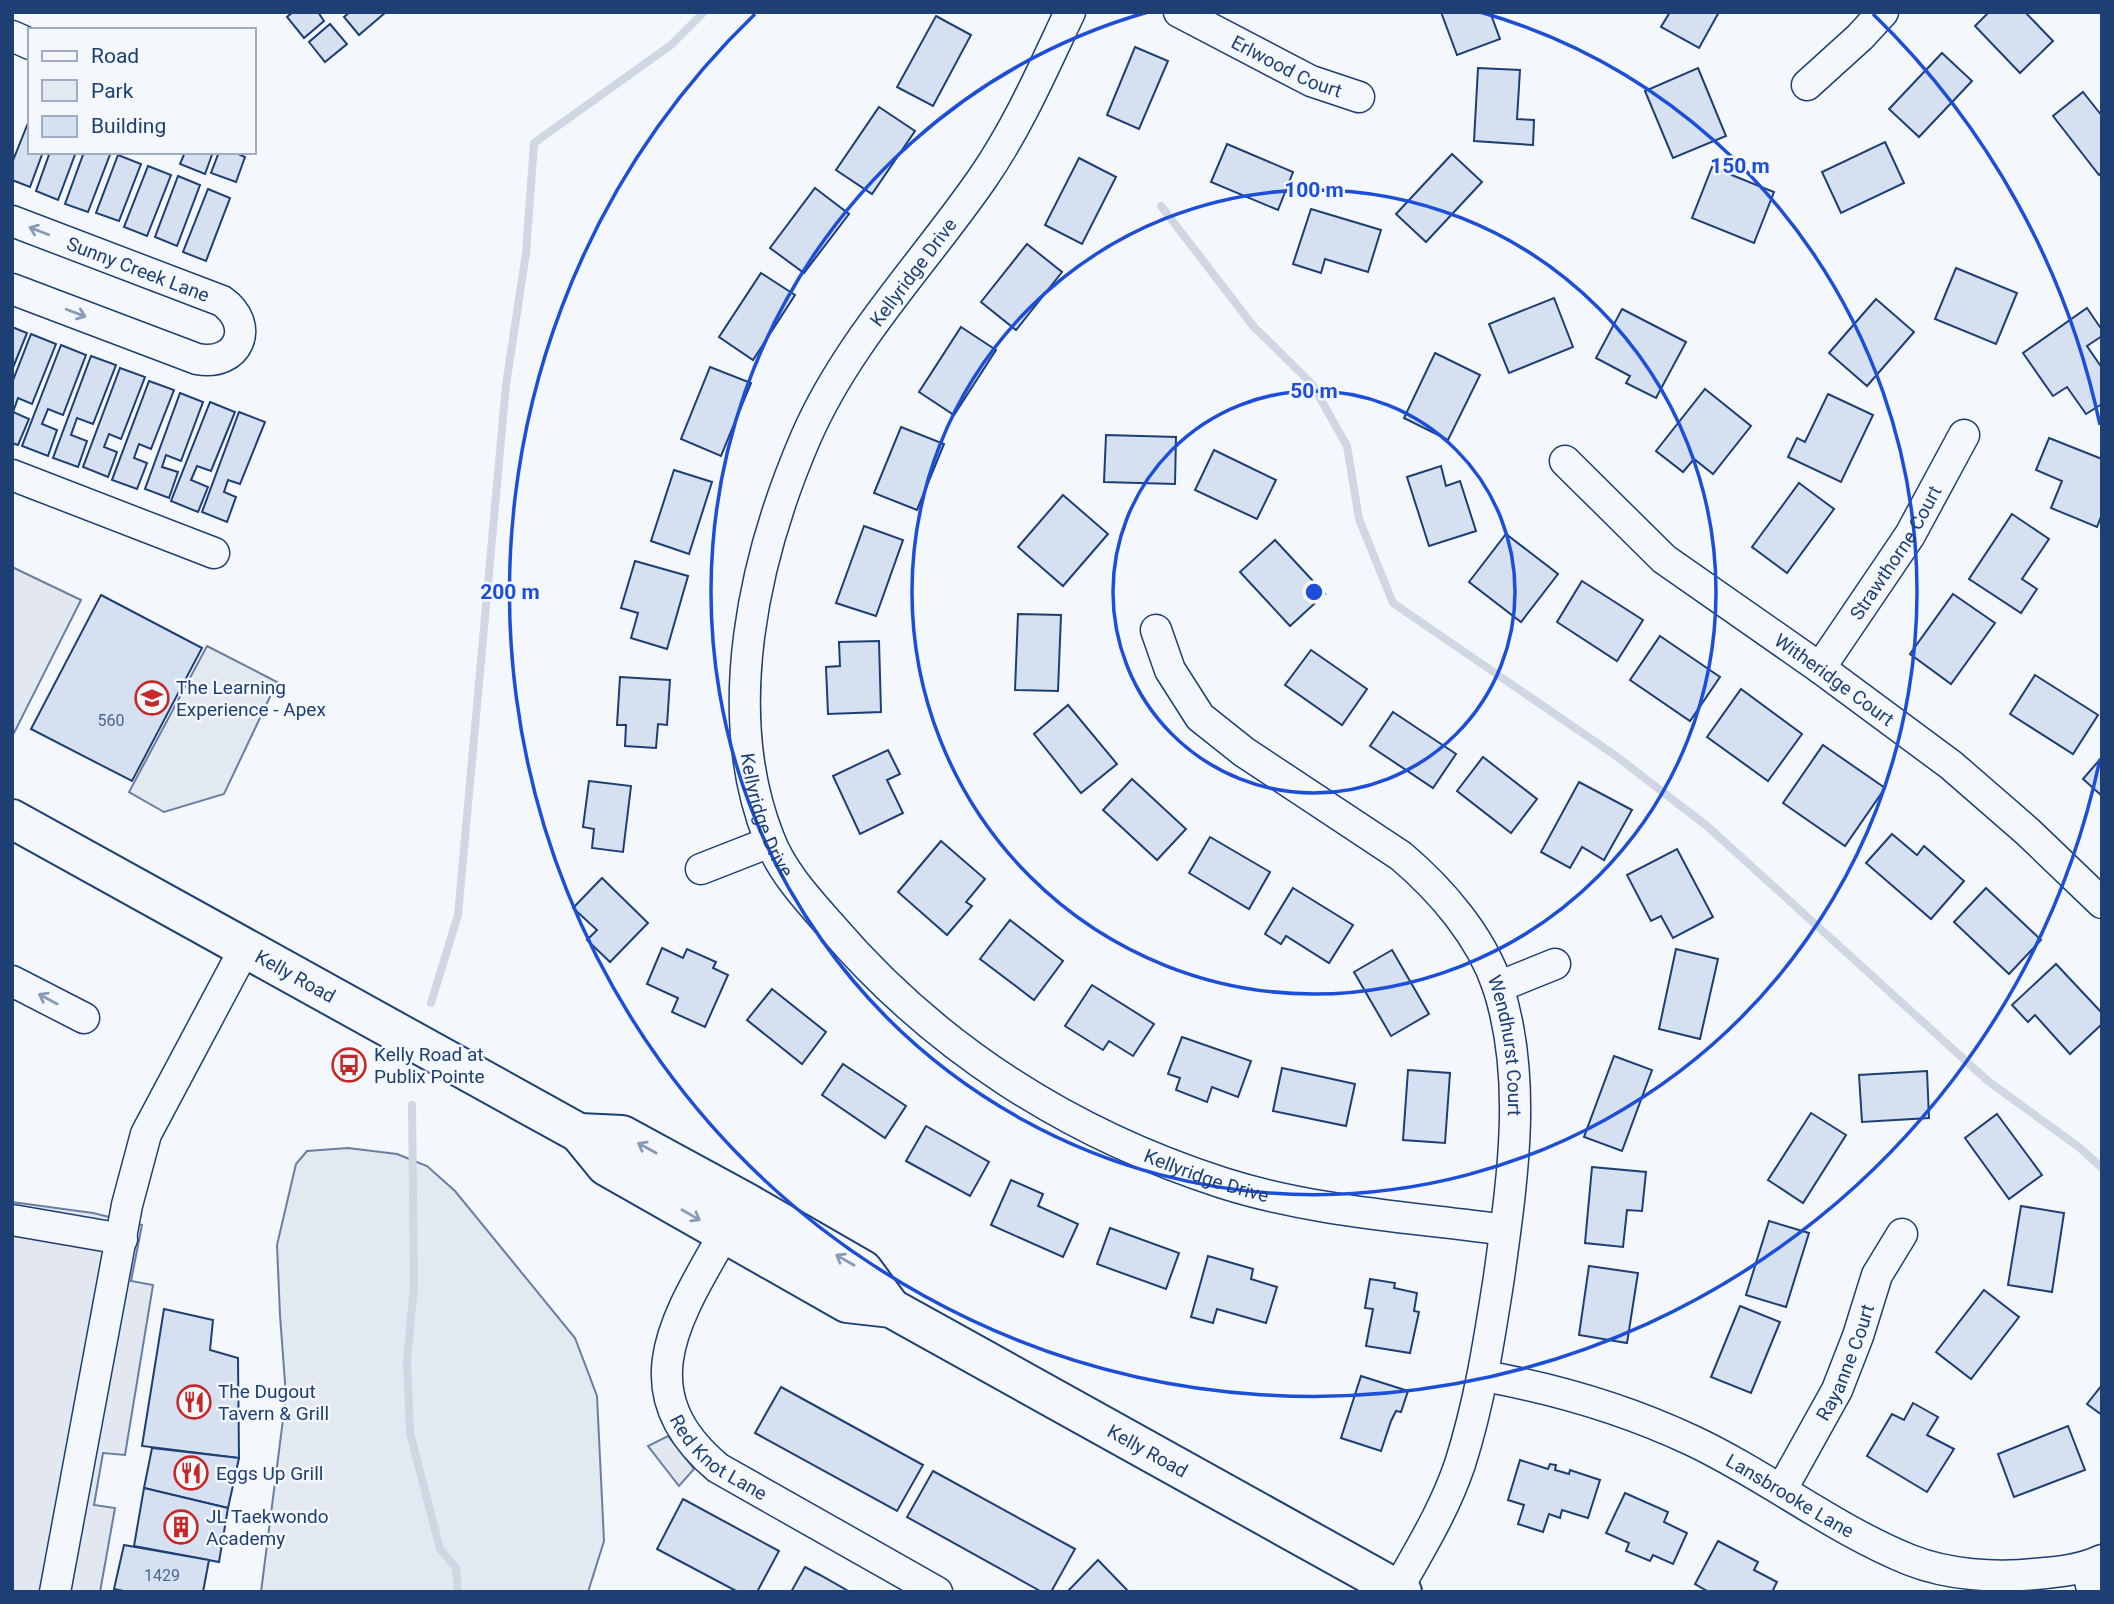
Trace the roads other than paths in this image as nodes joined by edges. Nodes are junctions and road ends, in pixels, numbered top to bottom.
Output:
1 (1070, 12) edge
2 (1178, 12) edge
3 (1883, 12) edge
4 (12, 36) edge
5 (28, 43) edge
6 (1807, 85) dead end
7 (1359, 97) dead end
8 (12, 222) edge
9 (12, 289) edge
10 (1965, 435) dead end
11 (1565, 461) dead end
12 (12, 475) edge
13 (214, 552) dead end
14 (1156, 630) dead end
15 (1820, 667) junction
16 (12, 819) edge
17 (770, 842) junction
18 (701, 869) dead end
19 (2102, 903) edge
20 (246, 946) junction
21 (1555, 964) dead end
22 (12, 981) edge
23 (1498, 987) junction
24 (84, 1018) dead end
25 (579, 1133) junction
26 (12, 1220) edge
27 (1505, 1230) junction
28 (724, 1234) junction
29 (1902, 1234) dead end
30 (122, 1239) junction
31 (891, 1308) junction
32 (1484, 1376) junction
33 (1782, 1489) junction
34 (2094, 1573) edge
35 (1399, 1591) edge
36 (55, 1592) edge
37 (937, 1592) edge

1 - 17 street, Kellyridge Drive
2 - 7 street, Erlwood Court
3 - 6 street
4 - 5 street
9 -> 8 street, Sunny Creek Lane
10 - 15 street, Strawthorne Court
11 - 15 street, Witheridge Court
12 - 13 street
14 - 23 street, Wendhurst Court
15 - 19 street, Witheridge Court
16 - 20 main road, Kelly Road
17 - 18 street
17 - 27 street, Kellyridge Drive
20 - 25 main road, Kelly Road
20 - 30 street
21 - 23 street
24 -> 22 street
23 - 27 street, Wendhurst Court
25 -> 28 main road, Kelly Road
31 -> 25 main road, Kelly Road
26 - 30 street
27 - 32 street, Wendhurst Court
28 - 31 main road, Kelly Road
28 - 37 street, Red Knot Lane
29 - 33 street, Rayanne Court
30 - 36 street
31 - 35 main road, Kelly Road
32 - 33 street, Lansbrooke Lane
32 - 35 street, Wendhurst Court
33 - 34 street, Lansbrooke Lane

